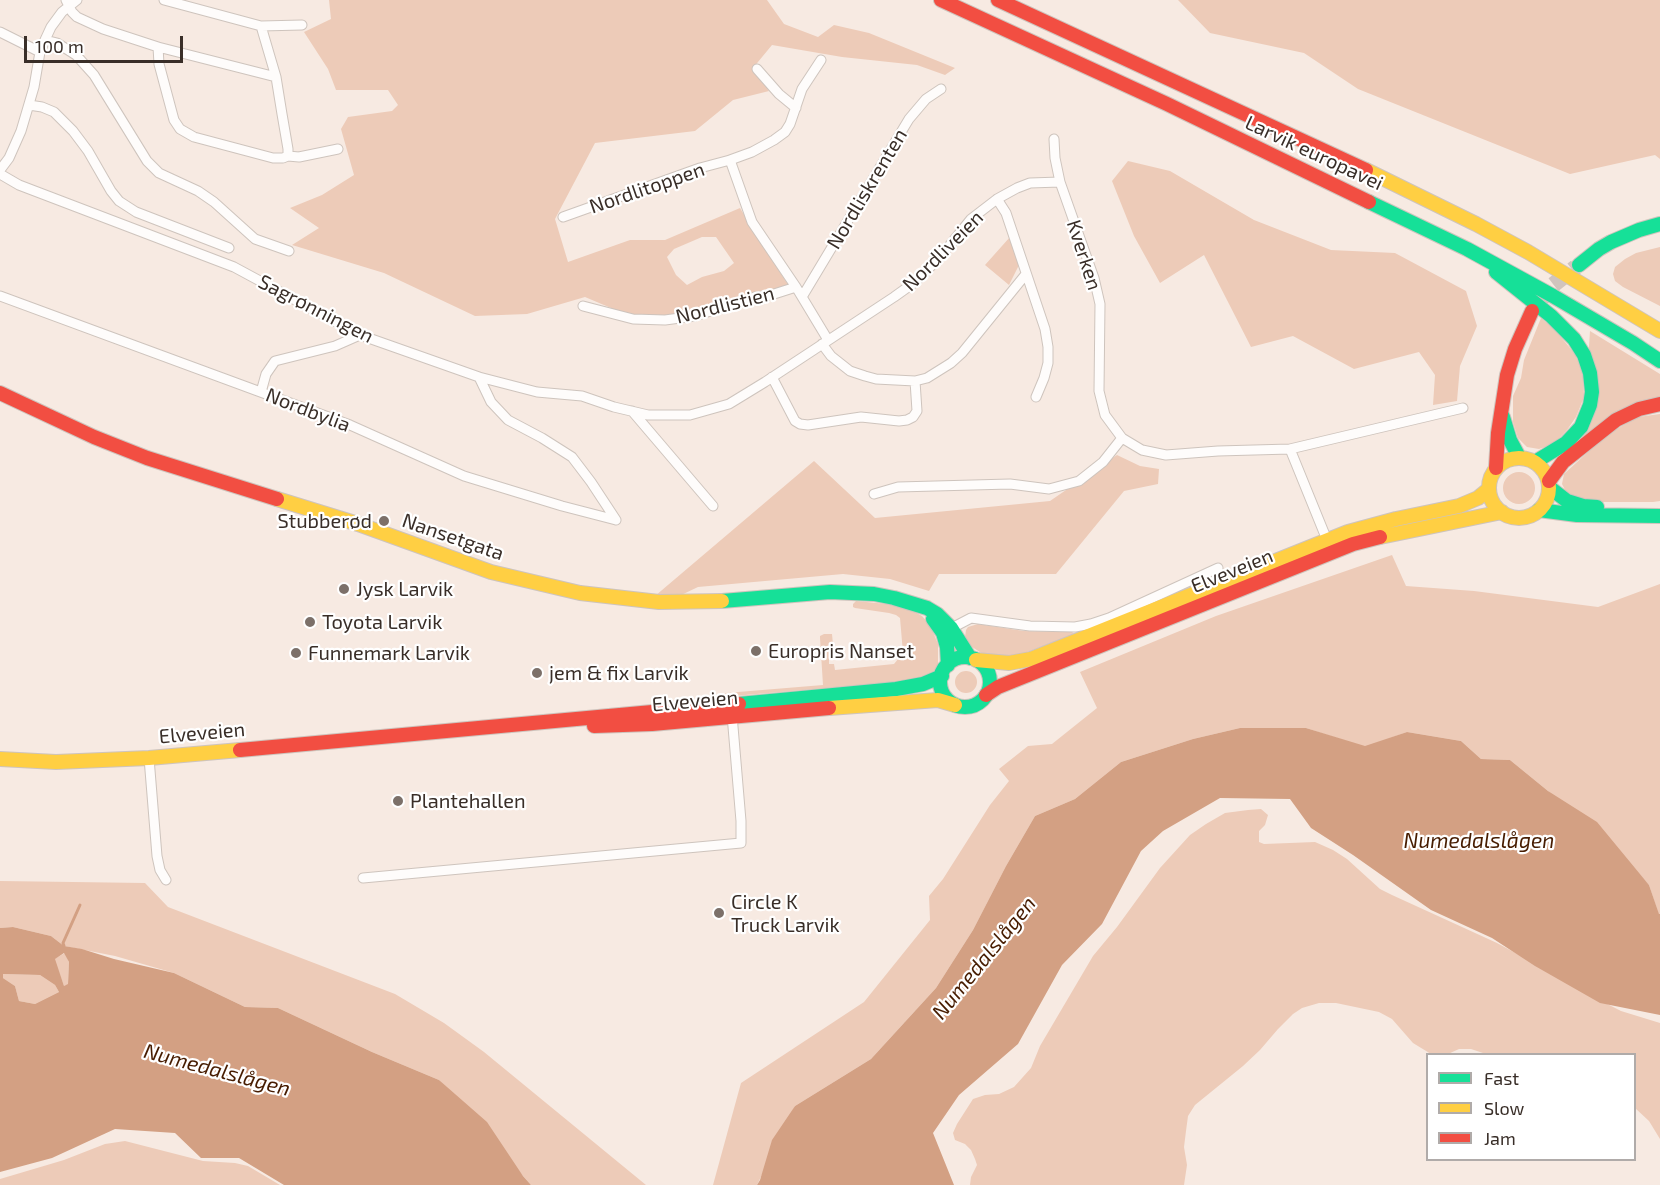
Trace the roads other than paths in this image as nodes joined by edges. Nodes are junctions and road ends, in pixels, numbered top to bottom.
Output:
1 (164, 0) edge
2 (941, 0) edge
3 (998, 0) edge
4 (71, 2) edge
5 (302, 25) dead end
6 (261, 26) junction
7 (0, 32) edge
8 (45, 40) junction
9 (158, 47) junction
10 (40, 52) junction
11 (821, 60) dead end
12 (757, 69) dead end
13 (276, 77) junction
14 (941, 89) dead end
15 (29, 105) junction
16 (796, 108) junction
17 (1054, 139) dead end
18 (338, 149) dead end
19 (288, 156) junction
20 (730, 160) junction
21 (0, 172) edge
22 (1060, 182) junction
23 (997, 199) junction
24 (563, 217) dead end
25 (1660, 224) edge
26 (228, 248) dead end
27 (1467, 249) junction
28 (289, 251) dead end
29 (1579, 265) tunnel mouth
30 (1026, 274) junction
31 (796, 287) junction
32 (0, 296) edge
33 (802, 297) junction
34 (583, 306) dead end
35 (1532, 311) tunnel mouth
36 (1660, 330) edge
37 (360, 335) junction
38 (825, 342) junction
39 (1660, 361) edge
40 (479, 377) junction
41 (772, 377) junction
42 (915, 381) junction
43 (261, 392) junction
44 (0, 393) edge
45 (1036, 397) dead end
46 (1660, 404) edge
47 (1463, 408) dead end
48 (1502, 410) junction
49 (632, 411) junction
50 (1122, 438) junction
51 (1290, 449) junction
52 (1520, 457) junction
53 (1535, 462) junction
54 (1496, 468) junction
55 (1549, 484) junction
56 (1489, 489) junction
57 (874, 494) dead end
58 (713, 506) dead end
59 (1660, 508) edge
60 (1539, 510) junction
61 (1502, 512) junction
62 (1660, 516) edge
63 (1327, 540) junction
64 (1218, 568) dead end
65 (947, 630) junction
66 (973, 659) junction
67 (945, 670) junction
68 (986, 695) junction
69 (955, 705) junction
70 (732, 710) junction
71 (149, 758) junction
72 (0, 759) edge
73 (363, 878) dead end
74 (166, 880) dead end

1 - 6 street
2 - 27 main road, Larvik europavei
3 - 36 main road, Larvik europavei
4 - 8 street
4 - 9 street
5 - 6 street
6 - 13 street
7 - 10 street
8 - 10 street
8 - 28 street
9 - 13 street
9 - 19 street
10 - 15 street
11 - 16 street, Nordlitoppen
12 - 16 street
13 - 19 street
14 - 33 street, Nordliskrenten
15 - 21 street
15 - 26 street
16 - 20 street, Nordlitoppen
17 - 22 street, Kverken
18 - 19 street
20 - 24 street, Nordlitoppen
20 - 31 street, Nordlitoppen
21 - 37 street, Sagrønningen
22 - 23 street, Nordliveien
22 - 50 street, Kverken
23 - 30 street
23 - 38 street, Nordliveien
25 - 29 main road
27 - 39 main road, Larvik europavei
27 - 53 main road
30 - 42 street
30 - 45 street
31 - 33 street, Nordlitoppen
31 - 34 street, Nordlistien
32 - 43 street, Nordbylia
33 - 38 street, Nordlitoppen
35 - 48 main road
37 - 40 street, Sagrønningen
37 - 43 street
38 - 41 street, Nordliveien
38 - 42 street, Nordlitoppen
40 - 43 street, Nordbylia
40 - 49 street, Nordliveien
41 - 42 street
41 - 49 street, Nordliveien
44 - 65 main road, Nansetgata
46 - 55 main road
47 - 51 street, Kverken
48 - 52 main road
48 - 54 main road
49 - 58 street
50 - 51 street, Kverken
50 - 57 street
51 - 63 street
52 - 53 main road
52 - 54 main road
53 - 55 main road
54 - 56 main road
55 - 59 main road
55 - 60 main road
56 - 61 main road
56 - 63 main road, Elveveien
60 - 61 main road
60 - 62 main road
61 - 68 main road, Elveveien
63 - 66 main road, Elveveien
64 - 65 street
65 - 66 main road, Nansetgata
65 - 67 main road
66 - 67 main road
66 - 68 main road
67 - 69 main road
67 - 70 main road, Elveveien
68 - 69 main road
69 - 70 main road, Elveveien
70 - 71 main road, Elveveien
70 - 73 street
71 - 72 main road, Elveveien
71 - 74 street, Elveveien

